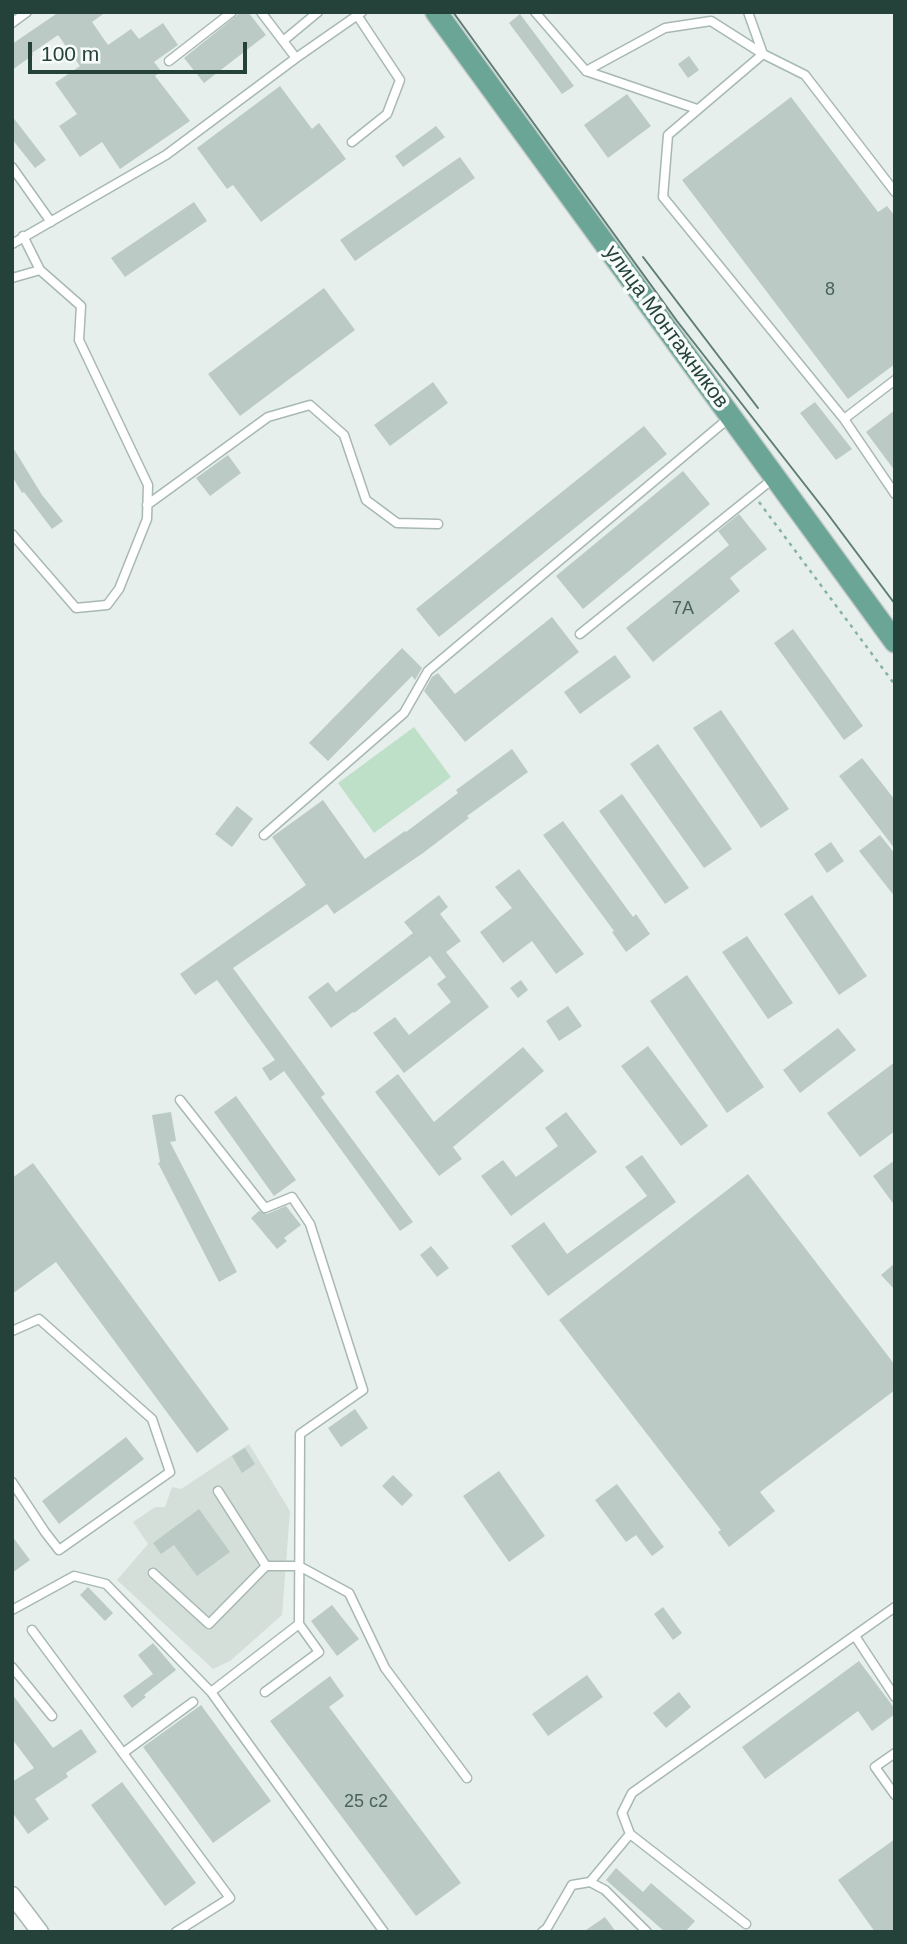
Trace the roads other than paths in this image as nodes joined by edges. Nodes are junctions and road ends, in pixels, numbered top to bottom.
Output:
1 (27, 12) edge
2 (232, 12) edge
3 (261, 12) edge
4 (318, 12) edge
5 (436, 12) edge
6 (535, 12) edge
7 (748, 12) edge
8 (359, 14) edge
9 (12, 23) edge
10 (283, 41) junction
11 (763, 54) junction
12 (296, 58) junction
13 (169, 61) dead end
14 (586, 71) junction
15 (697, 109) junction
16 (352, 142) dead end
17 (12, 167) edge
18 (895, 192) edge
19 (51, 222) junction
20 (23, 236) junction
21 (12, 244) edge
22 (40, 270) junction
23 (12, 278) edge
24 (895, 380) edge
25 (731, 417) junction
26 (844, 419) junction
27 (775, 477) junction
28 (895, 494) edge
29 (148, 505) junction
30 (438, 524) dead end
31 (12, 534) edge
32 (580, 634) dead end
33 (895, 642) edge
34 (264, 835) dead end
35 (180, 1100) dead end
36 (12, 1331) edge
37 (12, 1482) edge
38 (218, 1491) dead end
39 (266, 1566) junction
40 (299, 1566) junction
41 (153, 1573) dead end
42 (895, 1607) edge
43 (12, 1610) edge
44 (299, 1624) junction
45 (32, 1630) dead end
46 (855, 1636) junction
47 (12, 1667) edge
48 (211, 1692) junction
49 (265, 1692) dead end
50 (895, 1697) edge
51 (193, 1702) dead end
52 (52, 1716) dead end
53 (895, 1752) edge
54 (123, 1754) junction
55 (467, 1778) dead end
56 (895, 1795) edge
57 (629, 1834) junction
58 (590, 1882) junction
59 (12, 1895) edge
60 (746, 1924) dead end
61 (40, 1932) edge
62 (176, 1932) edge
63 (384, 1932) edge
64 (542, 1932) edge
65 (648, 1932) edge

1 - 9 lane
2 - 13 lane
3 - 10 lane
4 - 10 lane
5 - 25 main road, улица Монтажников
6 - 14 lane
7 - 11 lane
8 - 12 lane
8 - 16 lane
10 - 12 lane
11 - 14 lane
11 - 15 lane
11 - 18 lane
12 - 19 lane
14 - 15 lane
15 - 26 lane
17 - 19 lane
19 - 20 lane
20 - 21 lane
20 - 22 lane
22 - 23 lane
22 - 29 lane
24 - 26 lane
25 - 27 main road, улица Монтажников
25 - 34 lane
26 - 28 lane
27 - 32 lane
27 - 33 main road, улица Монтажников
29 - 30 lane
29 - 31 lane
35 - 40 lane
36 - 37 lane
38 - 39 lane
39 - 40 lane
39 - 41 lane
40 - 44 lane
40 - 55 lane
42 - 46 lane
43 - 48 lane
44 - 48 lane
44 - 49 lane
45 - 54 lane
46 - 50 lane
46 - 57 lane
47 - 52 lane
48 - 63 lane
51 - 54 lane
53 - 56 lane
54 - 62 lane
57 - 58 lane
57 - 60 lane
58 - 64 lane
58 - 65 lane
59 - 61 street

